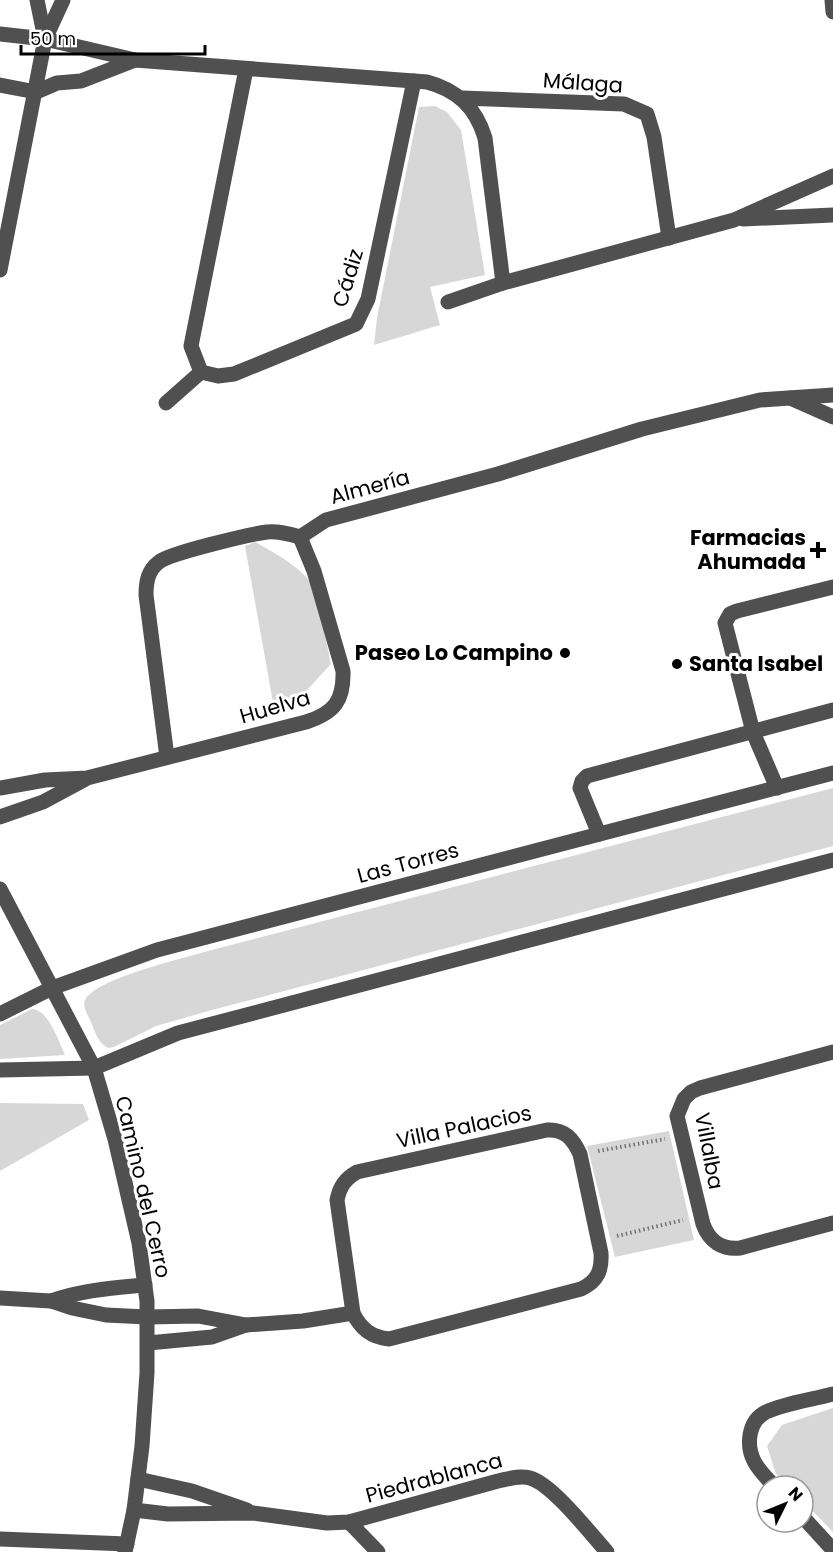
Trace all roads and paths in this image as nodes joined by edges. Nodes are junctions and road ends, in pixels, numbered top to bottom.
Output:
1 (37, 0) edge
2 (63, 0) edge
3 (832, 0) edge
4 (833, 12) edge
5 (0, 33) edge
6 (45, 39) junction
7 (135, 60) junction
8 (246, 69) junction
9 (414, 81) junction
10 (0, 85) edge
11 (36, 92) junction
12 (462, 98) junction
13 (833, 176) edge
14 (833, 215) edge
15 (734, 220) junction
16 (669, 238) junction
17 (0, 270) edge
18 (503, 283) junction
19 (448, 302) dead end
20 (201, 372) junction
21 (833, 395) edge
22 (790, 398) junction
23 (166, 403) dead end
24 (833, 417) edge
25 (300, 537) junction
26 (833, 586) edge
27 (833, 710) edge
28 (753, 732) junction
29 (167, 757) junction
30 (833, 773) edge
31 (87, 778) junction
32 (0, 788) edge
33 (777, 788) junction
34 (0, 817) edge
35 (599, 834) junction
36 (833, 860) edge
37 (0, 889) edge
38 (52, 988) junction
39 (0, 1014) edge
40 (833, 1052) edge
41 (94, 1068) junction
42 (0, 1070) edge
43 (681, 1136) junction
44 (580, 1154) junction
45 (701, 1216) junction
46 (833, 1223) edge
47 (599, 1241) junction
48 (145, 1285) junction
49 (0, 1298) edge
50 (51, 1301) junction
51 (353, 1313) junction
52 (147, 1317) junction
53 (246, 1325) junction
54 (148, 1343) junction
55 (833, 1394) edge
56 (764, 1474) edge
57 (138, 1479) junction
58 (134, 1510) junction
59 (253, 1513) junction
60 (349, 1522) junction
61 (815, 1530) edge
62 (0, 1539) edge
63 (126, 1548) edge
64 (833, 1550) edge
65 (378, 1552) edge
66 (607, 1552) edge

1 - 6 street
2 - 6 street
3 - 4 street
5 - 6 street
6 - 7 street
6 - 11 street
7 - 8 street
7 - 11 street
8 - 9 street
8 - 20 street
9 - 12 street
9 - 20 street, Cádiz
10 - 11 street
11 - 17 street
12 - 16 street, Málaga
12 - 18 street
13 - 15 street
14 - 15 street
15 - 16 street
16 - 18 street
18 - 19 street
20 - 23 street
21 - 22 street, Almería
22 - 24 street, Almería
22 - 25 street, Almería
25 - 29 street
25 - 29 street, Huelva
26 - 28 street
27 - 28 street
28 - 33 street
28 - 35 street
29 - 31 street, Huelva
30 - 33 street, Las Torres
31 - 32 street, Huelva
31 - 34 street, Huelva
33 - 35 street, Las Torres
35 - 38 street, Las Torres
36 - 41 street
37 - 38 street, Camino del Cerro
38 - 39 street, Las Torres
38 - 41 street, Camino del Cerro
40 - 43 street, Villalba
41 - 42 street
41 - 48 street, Camino del Cerro
43 - 44 path
43 - 45 street, Villalba
44 - 47 street, Villa Palacios
44 - 51 street, Villa Palacios
45 - 46 street, Villalba
45 - 47 path
47 - 51 street, Villa Palacios
48 - 50 street
48 - 52 street, Camino del Cerro
49 - 50 street
50 - 52 street
51 - 53 street
52 - 53 street
52 - 54 street, Camino del Cerro
53 - 54 street
54 - 57 street, Camino del Cerro
55 - 56 street
57 - 58 street, Camino del Cerro
57 - 59 street, Piedrablanca
58 - 59 street, Piedrablanca
58 - 63 street, Camino del Cerro
59 - 60 street, Piedrablanca
60 - 65 street, Piedrablanca
60 - 66 street, Piedrablanca
61 - 64 street
62 - 63 street

